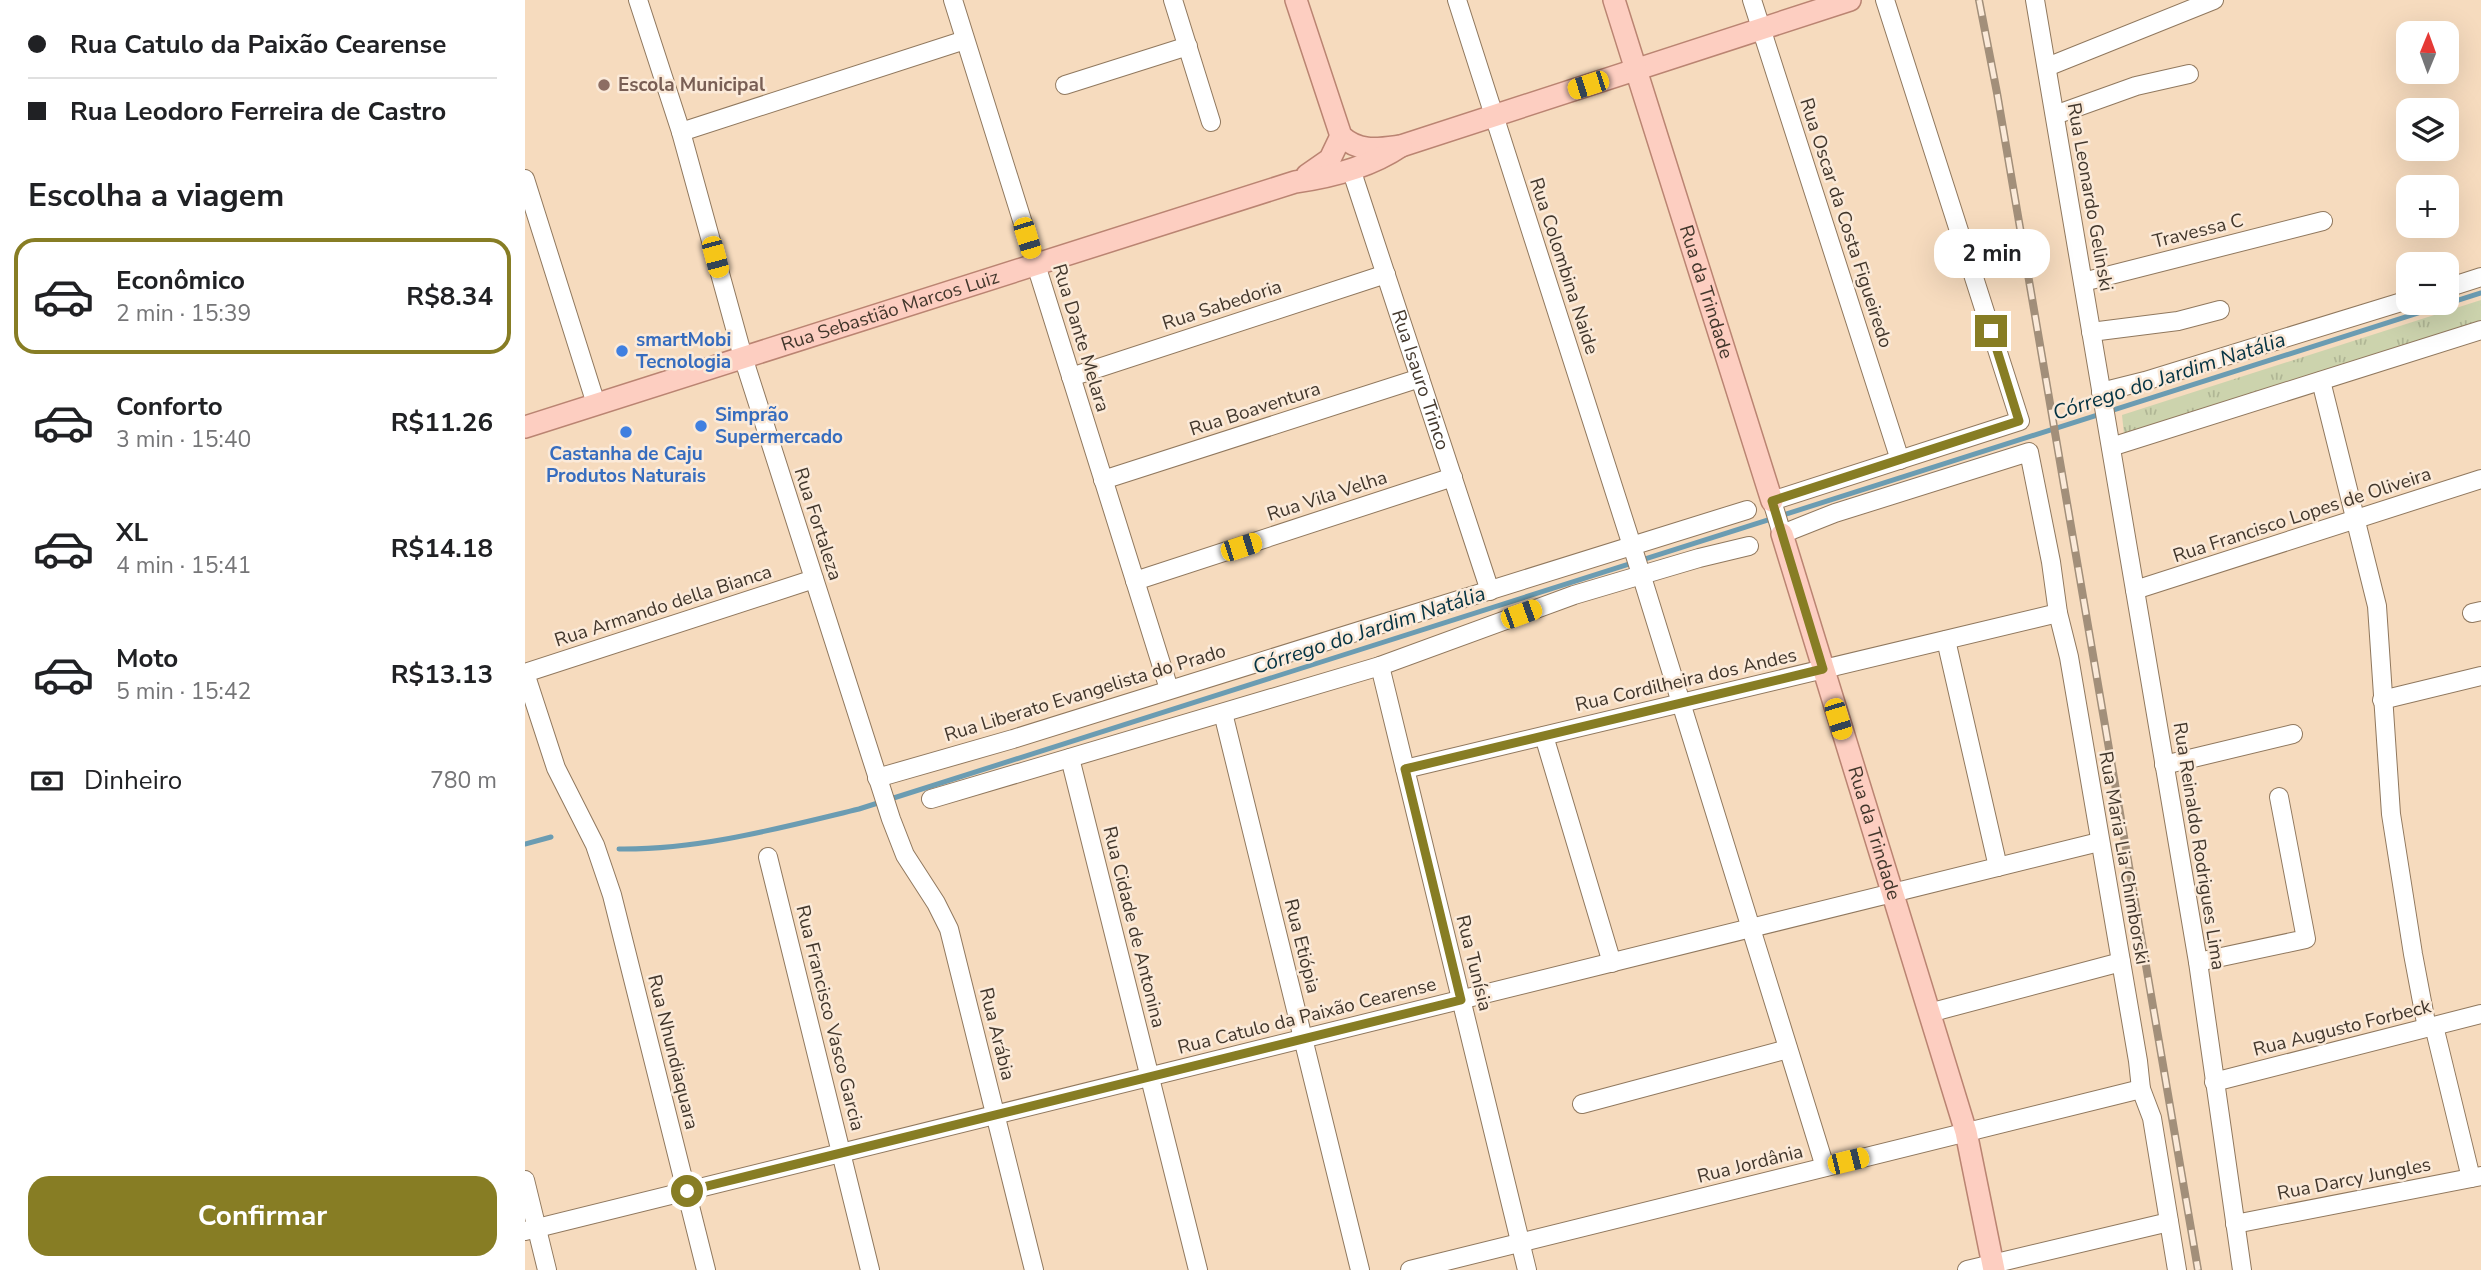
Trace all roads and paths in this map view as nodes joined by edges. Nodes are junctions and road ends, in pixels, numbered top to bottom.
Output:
1 (638, 0) edge
2 (953, 0) edge
3 (1173, 0) edge
4 (1296, 0) edge
5 (1457, 0) edge
6 (1614, 0) edge
7 (1752, 0) edge
8 (1850, 0) edge
9 (1885, 0) edge
10 (2035, 0) edge
11 (2214, 0) edge
12 (1761, 29) junction
13 (965, 40) junction
14 (1188, 46) junction
15 (2047, 68) junction
16 (1636, 69) junction
17 (2189, 74) dead end
18 (1065, 85) dead end
19 (1493, 115) junction
20 (2055, 115) junction
21 (1211, 122) dead end
22 (681, 132) junction
23 (1341, 136) junction
24 (1401, 146) junction
25 (1351, 169) junction
26 (525, 179) edge
27 (1295, 182) junction
28 (2323, 221) dead end
29 (1035, 263) junction
30 (1386, 274) junction
31 (2481, 277) edge
32 (2083, 282) junction
33 (2459, 284) edge
34 (2396, 304) edge
35 (2220, 310) dead end
36 (2481, 330) edge
37 (2091, 332) junction
38 (743, 358) junction
39 (1071, 377) junction
40 (1420, 378) junction
41 (2321, 381) junction
42 (2102, 396) junction
43 (596, 404) junction
44 (525, 427) edge
45 (2109, 439) junction
46 (1900, 460) junction
47 (1453, 477) junction
48 (2481, 479) edge
49 (1103, 480) junction
50 (1772, 501) junction
51 (1747, 510) dead end
52 (2356, 519) junction
53 (1782, 534) junction
54 (1632, 545) junction
55 (1749, 546) dead end
56 (1642, 576) junction
57 (814, 579) junction
58 (1135, 582) junction
59 (2135, 590) junction
60 (1490, 591) junction
61 (2058, 613) junction
62 (1946, 640) junction
63 (1380, 666) junction
64 (1823, 669) junction
65 (525, 673) edge
66 (2481, 676) edge
67 (1169, 689) junction
68 (2382, 700) junction
69 (1681, 703) junction
70 (1223, 713) junction
71 (2293, 734) dead end
72 (1544, 736) junction
73 (1070, 758) junction
74 (2165, 765) junction
75 (1405, 769) junction
76 (877, 778) junction
77 (2279, 797) dead end
78 (931, 799) dead end
79 (891, 819) joint
80 (2099, 842) junction
81 (768, 857) dead end
82 (1998, 867) junction
83 (1892, 893) junction
84 (1751, 928) junction
85 (1612, 962) junction
86 (2121, 962) junction
87 (2198, 962) junction
88 (1461, 1000) junction
89 (1929, 1013) junction
90 (2481, 1014) edge
91 (2431, 1027) junction
92 (1303, 1039) junction
93 (1788, 1049) junction
94 (1150, 1077) junction
95 (2214, 1082) junction
96 (2141, 1089) junction
97 (1582, 1104) dead end
98 (996, 1115) junction
99 (1966, 1132) junction
100 (842, 1153) junction
101 (1825, 1167) junction
102 (2476, 1177) edge
103 (525, 1180) edge
104 (687, 1191) junction
105 (2169, 1222) junction
106 (2235, 1224) junction
107 (531, 1230) edge
108 (1520, 1243) junction
109 (1993, 1266) edge
110 (547, 1270) edge
111 (706, 1270) edge
112 (870, 1270) edge
113 (1034, 1270) edge
114 (1198, 1270) edge
115 (1360, 1270) edge
116 (1410, 1270) edge
117 (1527, 1270) edge
118 (1968, 1270) edge
119 (2177, 1270) edge
120 (2242, 1270) edge

1 - 22 street, Rua Fortaleza
2 - 13 street, Rua Dante Melara
3 - 14 street
4 - 23 main road
5 - 19 street, Rua Colombina Naide
6 - 16 main road, Rua da Trindade
7 - 12 street, Rua Oscar da Costa Figueiredo
8 - 12 main road, Rua Sebastião Marcos Luiz
9 - 46 street
10 - 15 street, Rua Leonardo Gelinski
11 - 15 street
12 - 16 main road, Rua Sebastião Marcos Luiz
12 - 46 street, Rua Oscar da Costa Figueiredo
13 - 22 street
13 - 29 street, Rua Dante Melara
14 - 18 street
14 - 21 street
15 - 20 street, Rua Leonardo Gelinski
16 - 19 main road, Rua Sebastião Marcos Luiz
16 - 50 main road, Rua da Trindade
17 - 20 street
19 - 24 main road, Rua Sebastião Marcos Luiz
19 - 54 street, Rua Colombina Naide
20 - 32 street, Rua Leonardo Gelinski
22 - 38 street, Rua Fortaleza
23 - 24 main road, Rua Sebastião Marcos Luiz
23 - 27 main road, Rua Sebastião Marcos Luiz
24 - 25 main road, Rua Sebastião Marcos Luiz
25 - 27 main road, Rua Sebastião Marcos Luiz
25 - 30 street, Rua Isauro Trinco
26 - 43 street
27 - 29 main road, Rua Sebastião Marcos Luiz
28 - 32 street, Travessa C
29 - 38 main road, Rua Sebastião Marcos Luiz
29 - 39 street, Rua Dante Melara
30 - 39 street, Rua Sabedoria
30 - 40 street, Rua Isauro Trinco
31 - 33 street
32 - 37 street, Rua Leonardo Gelinski
34 - 42 street
35 - 37 street
36 - 41 street
37 - 42 street, Rua Leonardo Gelinski
38 - 43 main road, Rua Sebastião Marcos Luiz
38 - 57 street, Rua Fortaleza
39 - 49 street, Rua Dante Melara
40 - 47 street, Rua Isauro Trinco
40 - 49 street, Rua Boaventura
41 - 45 street
41 - 52 street
42 - 45 street, Rua Leonardo Gelinski
43 - 44 main road, Rua Sebastião Marcos Luiz
45 - 59 street, Rua Reinaldo Rodrigues Lima
46 - 50 street
47 - 58 street, Rua Vila Velha
47 - 60 street, Rua Isauro Trinco
48 - 52 street, Rua Francisco Lopes de Oliveira
49 - 58 street, Rua Dante Melara
50 - 53 street, Rua da Trindade
51 - 54 street, Rua Liberato Evangelista do Prado
52 - 59 street, Rua Francisco Lopes de Oliveira
52 - 68 street
53 - 61 street, Rua Maria Lia Chimborski
53 - 64 main road, Rua da Trindade
54 - 56 street, Rua Colombina Naide
54 - 60 street, Rua Liberato Evangelista do Prado
55 - 56 street
56 - 63 street
56 - 69 street, Rua Colombina Naide
57 - 65 street, Rua Armando della Bianca
57 - 76 street, Rua Fortaleza
58 - 67 street, Rua Dante Melara
59 - 74 street, Rua Reinaldo Rodrigues Lima
60 - 67 street, Rua Liberato Evangelista do Prado
61 - 62 street, Rua Cordilheira dos Andes
61 - 80 street, Rua Maria Lia Chimborski
62 - 64 street, Rua Cordilheira dos Andes
62 - 82 street
63 - 70 street
63 - 75 street, Rua Tunísia
64 - 69 street, Rua Cordilheira dos Andes
64 - 83 main road, Rua da Trindade
65 - 104 street, Rua Nhundiaquara
66 - 68 street
67 - 76 street, Rua Liberato Evangelista do Prado
68 - 91 street
69 - 72 street, Rua Cordilheira dos Andes
69 - 84 street, Rua Colombina Naide
70 - 73 street
70 - 92 street, Rua Etiópia
71 - 74 street
72 - 75 street, Rua Cordilheira dos Andes
72 - 85 street
73 - 78 street
73 - 94 street, Rua Cidade de Antonina
74 - 87 street, Rua Reinaldo Rodrigues Lima
75 - 88 street, Rua Tunísia
76 - 79 street, Rua Fortaleza
77 - 87 street
79 - 98 street, Rua Arábia
80 - 82 street, Rua Catulo da Paixão Cearense
80 - 86 street, Rua Maria Lia Chimborski
81 - 100 street, Rua Francisco Vasco Garcia
82 - 83 street, Rua Catulo da Paixão Cearense
83 - 84 street, Rua Catulo da Paixão Cearense
83 - 89 main road, Rua da Trindade
84 - 85 street, Rua Catulo da Paixão Cearense
84 - 93 street, Rua Colombina Naide
85 - 88 street, Rua Catulo da Paixão Cearense
86 - 89 street
86 - 96 street, Rua Maria Lia Chimborski
87 - 95 street, Rua Reinaldo Rodrigues Lima
88 - 92 street, Rua Catulo da Paixão Cearense
88 - 108 street, Rua Tunísia
89 - 99 main road, Rua da Trindade
90 - 91 street, Rua Augusto Forbeck
91 - 95 street, Rua Augusto Forbeck
91 - 102 street
92 - 94 street, Rua Catulo da Paixão Cearense
92 - 115 street, Rua Etiópia
93 - 97 street
93 - 101 street, Rua Colombina Naide
94 - 98 street, Rua Catulo da Paixão Cearense
94 - 114 street, Rua Cidade de Antonina
95 - 106 street, Rua Reinaldo Rodrigues Lima
96 - 99 street, Rua Jordânia
96 - 105 street, Rua Maria Lia Chimborski
98 - 100 street, Rua Catulo da Paixão Cearense
98 - 113 street, Rua Arábia
99 - 101 street, Rua Jordânia
99 - 109 main road, Rua da Trindade
100 - 104 street, Rua Catulo da Paixão Cearense
100 - 112 street, Rua Francisco Vasco Garcia
101 - 108 street, Rua Jordânia
102 - 106 street, Rua Darcy Jungles
103 - 107 street
104 - 107 street, Rua Catulo da Paixão Cearense
104 - 111 street, Rua Nhundiaquara
105 - 109 street
105 - 119 street, Rua Maria Lia Chimborski
106 - 120 street, Rua Reinaldo Rodrigues Lima
107 - 110 street
108 - 116 street, Rua Jordânia
108 - 117 street, Rua Tunísia
109 - 118 street

